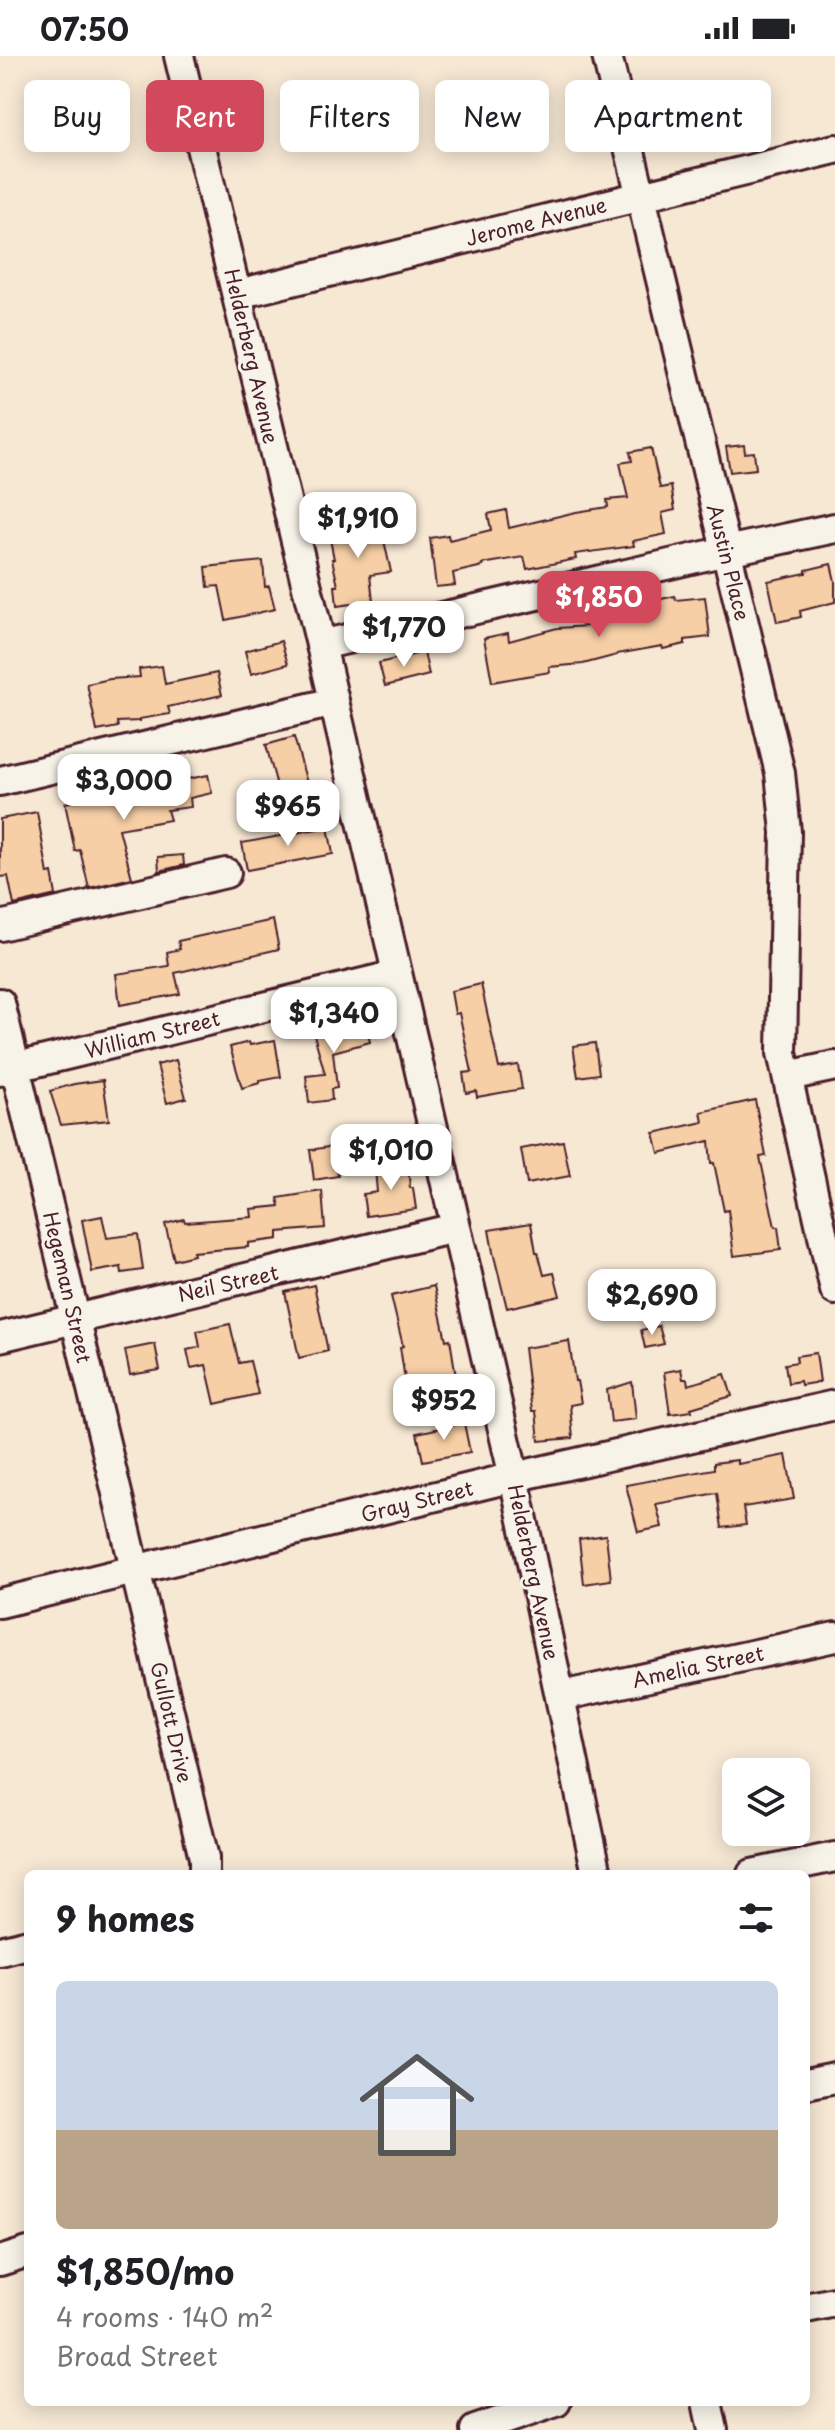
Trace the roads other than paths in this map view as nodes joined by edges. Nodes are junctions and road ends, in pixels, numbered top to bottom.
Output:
1 (179, 56) edge
2 (607, 56) edge
3 (835, 149) edge
4 (640, 195) junction
5 (238, 294) junction
6 (835, 528) edge
7 (726, 551) junction
8 (321, 645) junction
9 (334, 702) junction
10 (0, 781) edge
11 (226, 873) dead end
12 (0, 926) edge
13 (396, 975) junction
14 (0, 1003) edge
15 (835, 1066) edge
16 (8, 1069) edge
17 (788, 1076) junction
18 (455, 1228) junction
19 (835, 1290) edge
20 (76, 1319) junction
21 (0, 1337) edge
22 (835, 1405) edge
23 (514, 1477) junction
24 (136, 1570) junction
25 (0, 1603) edge
26 (835, 1637) edge
27 (561, 1696) junction
28 (835, 1857) edge
29 (204, 1870) edge
30 (596, 1870) edge
31 (772, 1870) edge
32 (24, 1945) edge
33 (0, 1951) edge
34 (835, 2078) edge
35 (810, 2083) edge
36 (24, 2253) edge
37 (0, 2261) edge
38 (835, 2302) edge
39 (810, 2307) edge
40 (544, 2406) edge
41 (708, 2406) edge
42 (475, 2430) edge
43 (713, 2430) edge

1 - 5 street, Helderberg Avenue
2 - 4 street, Austin Place
3 - 4 street, Jerome Avenue
4 - 5 street, Jerome Avenue
4 - 7 street, Austin Place
5 - 8 street, Helderberg Avenue
6 - 7 street
7 - 8 street
7 - 17 street, Austin Place
8 - 9 street, Helderberg Avenue
9 - 10 street
9 - 13 street, Helderberg Avenue
11 - 12 street
13 - 16 street, William Street
13 - 18 street, Helderberg Avenue
14 - 16 street, Hegeman Street
15 - 17 street
16 - 20 street, Hegeman Street
17 - 19 street, Austin Place
18 - 20 street, Neil Street
18 - 23 street, Helderberg Avenue
20 - 21 street, Neil Street
20 - 24 street, Hegeman Street
22 - 23 street, Gray Street
23 - 24 street, Gray Street
23 - 27 street, Helderberg Avenue
24 - 25 street, Gray Street
24 - 29 street, Gullott Drive
26 - 27 street, Amelia Street
27 - 30 street, Helderberg Avenue
28 - 31 street
32 - 33 street
34 - 35 street
36 - 37 street
38 - 39 street
40 - 42 street
41 - 43 street

